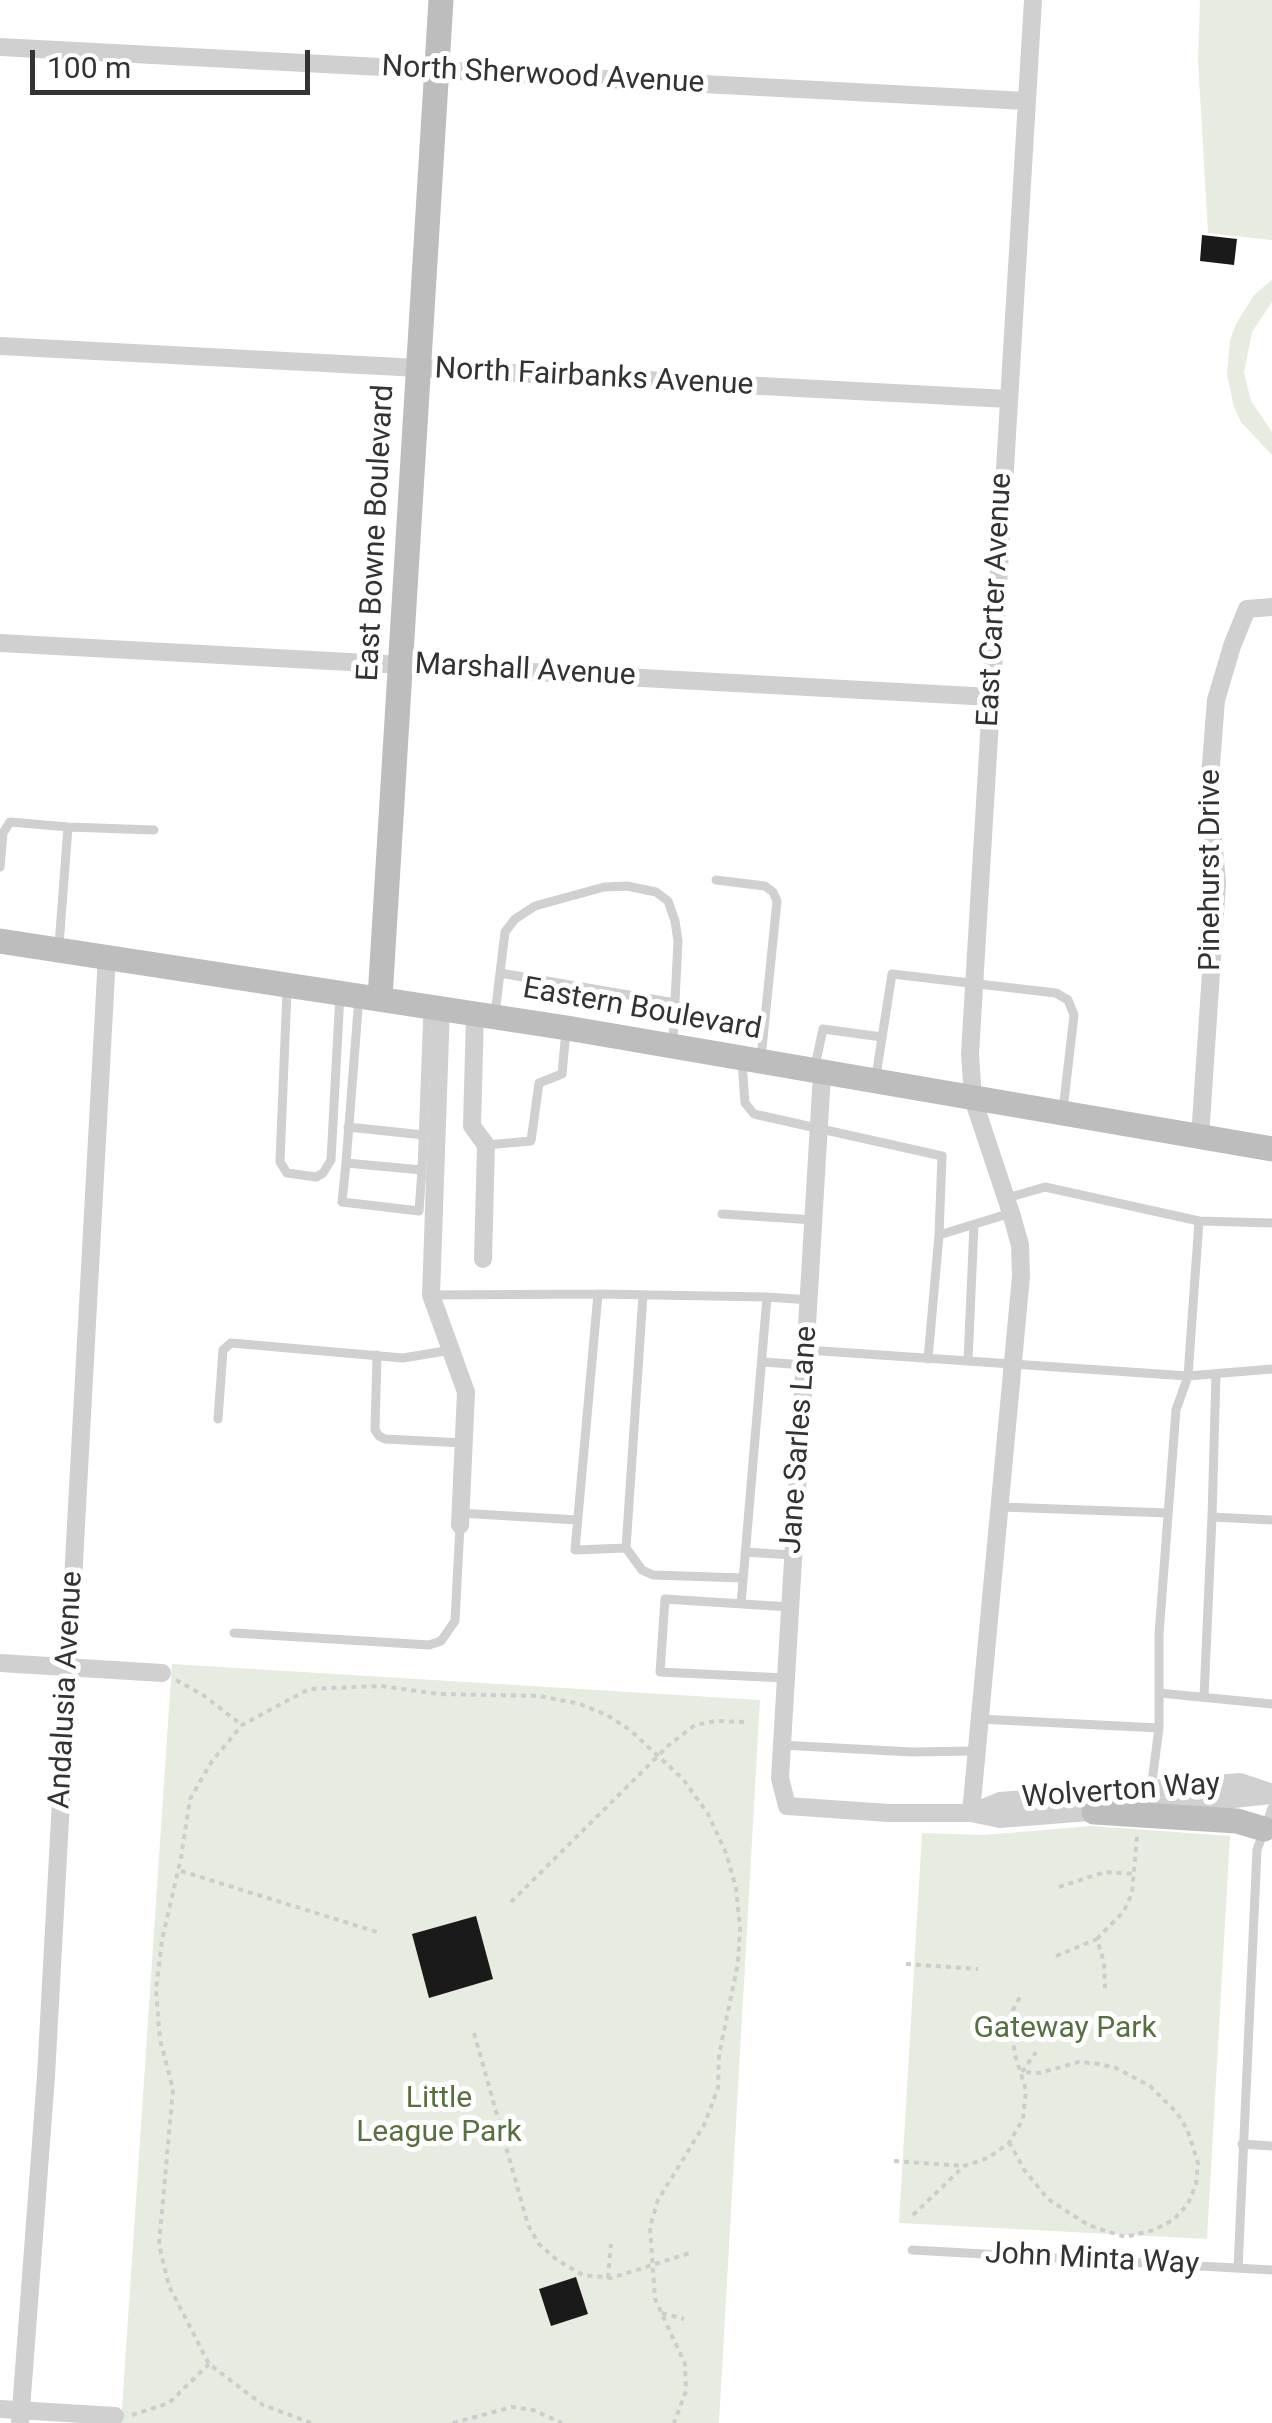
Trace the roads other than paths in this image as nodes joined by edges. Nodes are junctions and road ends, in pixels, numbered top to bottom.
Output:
1 (441, 0) edge
2 (1033, 0) edge
3 (0, 47) edge
4 (434, 70) junction
5 (1026, 101) junction
6 (0, 346) edge
7 (419, 368) junction
8 (1008, 399) junction
9 (1272, 607) edge
10 (0, 643) edge
11 (402, 665) junction
12 (991, 697) junction
13 (68, 827) junction
14 (154, 830) dead end
15 (0, 867) edge
16 (716, 880) dead end
17 (0, 941) edge
18 (59, 948) junction
19 (108, 956) junction
20 (500, 973) junction
21 (287, 982) junction
22 (973, 984) junction
23 (360, 995) junction
24 (674, 1003) junction
25 (435, 1007) junction
26 (485, 1015) junction
27 (567, 1028) junction
28 (882, 1037) junction
29 (673, 1047) junction
30 (752, 1062) junction
31 (818, 1074) junction
32 (875, 1083) junction
33 (972, 1099) junction
34 (1063, 1113) junction
35 (348, 1127) junction
36 (818, 1130) junction
37 (424, 1135) junction
38 (1200, 1137) junction
39 (486, 1144) junction
40 (1272, 1150) edge
41 (346, 1162) junction
42 (422, 1170) junction
43 (1009, 1205) junction
44 (722, 1214) dead end
45 (814, 1220) junction
46 (1199, 1221) junction
47 (1272, 1223) edge
48 (974, 1225) junction
49 (940, 1235) junction
50 (483, 1259) dead end
51 (431, 1294) junction
52 (598, 1294) junction
53 (642, 1296) junction
54 (767, 1297) junction
55 (809, 1300) junction
56 (451, 1350) junction
57 (377, 1355) junction
58 (806, 1358) junction
59 (928, 1359) junction
60 (968, 1361) junction
61 (763, 1362) junction
62 (1012, 1364) junction
63 (1272, 1369) edge
64 (1216, 1374) junction
65 (1188, 1376) junction
66 (218, 1419) dead end
67 (464, 1443) junction
68 (998, 1507) junction
69 (1168, 1512) junction
70 (1212, 1517) junction
71 (460, 1519) junction
72 (577, 1520) junction
73 (1272, 1520) edge
74 (626, 1548) junction
75 (745, 1552) junction
76 (793, 1555) junction
77 (743, 1578) junction
78 (741, 1604) junction
79 (790, 1606) junction
80 (234, 1633) dead end
81 (0, 1664) edge
82 (68, 1667) junction
83 (162, 1674) road end
84 (785, 1678) junction
85 (1159, 1693) junction
86 (1204, 1698) junction
87 (1272, 1704) edge
88 (979, 1718) junction
89 (1159, 1728) junction
90 (782, 1745) junction
91 (976, 1751) junction
92 (1272, 1794) edge
93 (1152, 1798) junction
94 (787, 1806) joint
95 (1094, 1812) junction
96 (970, 1814) junction
97 (1268, 1819) edge
98 (1242, 2144) junction
99 (1272, 2146) edge
100 (912, 2250) dead end
101 (1238, 2268) junction
102 (1272, 2270) edge
103 (0, 2409) edge
104 (115, 2416) road end
105 (20, 2417) edge

1 - 4 main road, East Bowne Boulevard
2 - 5 street, East Carter Avenue
3 - 4 street, North Sherwood Avenue
4 - 5 street, North Sherwood Avenue
4 - 7 main road, East Bowne Boulevard
5 - 8 street, East Carter Avenue
6 - 7 street, North Fairbanks Avenue
7 - 8 street, North Fairbanks Avenue
7 - 11 main road, East Bowne Boulevard
8 - 12 street, East Carter Avenue
9 - 38 street, Pinehurst Drive
10 - 11 street, Marshall Avenue
11 - 12 street, Marshall Avenue
11 - 23 main road, East Bowne Boulevard
12 - 22 street, East Carter Avenue
13 - 14 lane
13 - 15 lane
13 - 18 lane
16 - 30 lane
17 - 18 main road, Eastern Boulevard
18 - 19 main road, Eastern Boulevard
19 - 21 main road, Eastern Boulevard
19 - 82 street, Andalusia Avenue
20 - 24 lane
20 - 24 lane
20 - 26 lane
21 - 23 main road, Eastern Boulevard
21 - 23 lane
22 - 28 lane
22 - 33 street, East Carter Avenue
22 - 34 lane
23 - 25 main road, Eastern Boulevard
23 - 35 lane
24 - 29 lane
25 - 26 main road, Eastern Boulevard
25 - 37 lane
25 - 51 street
26 - 27 main road, Eastern Boulevard
26 - 39 street
27 - 29 main road, Eastern Boulevard
27 - 39 lane
28 - 31 lane
28 - 32 lane
29 - 30 main road, Eastern Boulevard
30 - 31 main road, Eastern Boulevard
30 - 36 lane
31 - 32 main road, Eastern Boulevard
31 - 36 street, Jane Sarles Lane
32 - 33 main road, Eastern Boulevard
33 - 34 main road, Eastern Boulevard
33 - 43 street, East Carter Avenue
34 - 38 main road, Eastern Boulevard
35 - 37 lane
35 - 41 lane
36 - 45 street, Jane Sarles Lane
36 - 49 lane
37 - 42 lane
38 - 40 main road, Eastern Boulevard
39 - 50 street
41 - 42 lane
41 - 42 lane
43 - 46 lane
43 - 48 lane
43 - 62 street, East Carter Avenue
44 - 45 lane
45 - 55 street, Jane Sarles Lane
46 - 47 lane
46 - 65 lane
48 - 49 lane
48 - 60 lane
49 - 59 lane
51 - 52 lane
51 - 56 street
52 - 53 lane
52 - 72 lane
53 - 54 lane
53 - 74 lane
54 - 55 lane
54 - 61 lane
55 - 58 street, Jane Sarles Lane
56 - 57 lane
56 - 67 street
57 - 66 lane
57 - 67 lane
58 - 59 lane
58 - 61 lane
58 - 76 street, Jane Sarles Lane
59 - 60 lane
60 - 62 lane
61 - 75 lane
62 - 65 lane
62 - 68 street, East Carter Avenue
63 - 64 lane
64 - 65 lane
64 - 70 lane
65 - 69 lane
67 - 71 street
68 - 69 lane
68 - 88 street, East Carter Avenue
69 - 85 lane
70 - 73 lane
70 - 86 lane
71 - 72 lane
71 - 80 lane
72 - 74 lane
74 - 77 lane
75 - 76 lane
75 - 77 lane
76 - 79 street, Jane Sarles Lane
77 - 78 lane
78 - 79 lane
78 - 84 lane
79 - 84 street, Jane Sarles Lane
81 - 82 street
82 - 83 street
82 - 105 street, Andalusia Avenue
84 - 90 street, Jane Sarles Lane
85 - 86 lane
85 - 89 lane
86 - 87 lane
88 - 89 lane
88 - 91 street, East Carter Avenue
89 - 93 lane
90 - 91 lane
90 - 94 street, Jane Sarles Lane
91 - 96 street, East Carter Avenue
92 - 93 street, Wolverton Way
93 - 95 street, Wolverton Way
93 - 96 street, Wolverton Way
94 - 96 street, Wolverton Way
95 - 96 street, Wolverton Way
95 - 97 main road
97 - 98 lane
98 - 99 lane
98 - 101 lane
100 - 101 lane, John Minta Way
101 - 102 lane, John Minta Way
103 - 105 street
104 - 105 street

